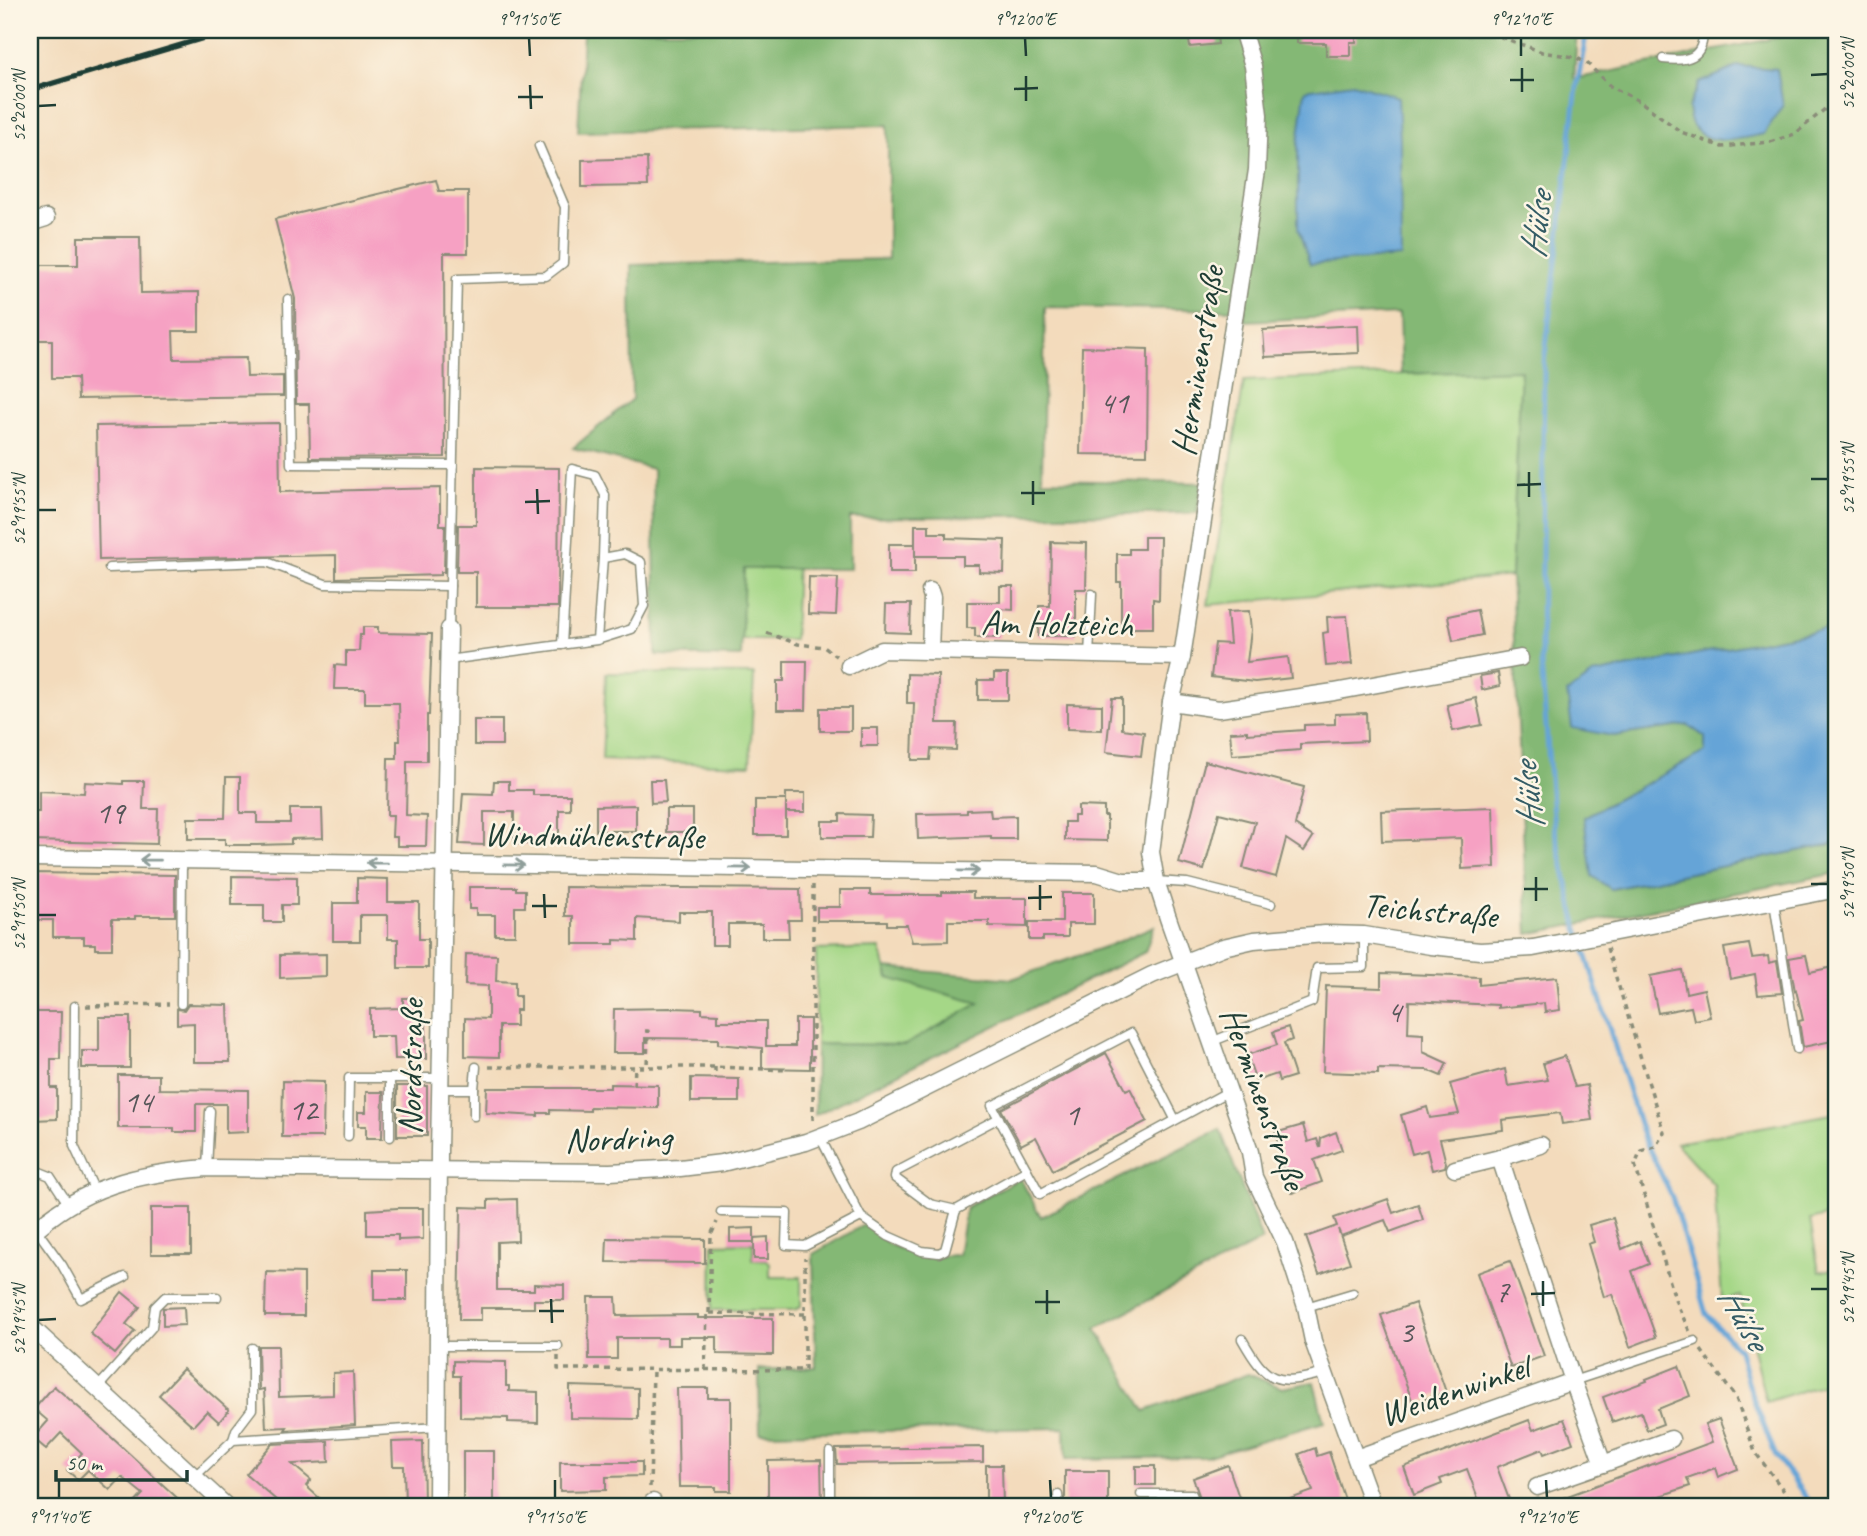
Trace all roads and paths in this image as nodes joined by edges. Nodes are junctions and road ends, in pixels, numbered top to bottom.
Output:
1 (1242, 30) edge
2 (1482, 30) edge
3 (1703, 30) edge
4 (1663, 59) dead end
5 (1837, 99) edge
6 (539, 146) dead end
7 (46, 218) dead end
8 (30, 223) edge
9 (288, 299) dead end
10 (453, 464) junction
11 (603, 558) junction
12 (109, 568) dead end
13 (450, 586) junction
14 (930, 591) dead end
15 (1092, 593) dead end
16 (449, 629) joint
17 (767, 633) dead end
18 (597, 640) junction
19 (562, 645) junction
20 (930, 651) junction
21 (1089, 656) junction
22 (1182, 657) junction
23 (1520, 658) dead end
24 (448, 660) junction
25 (849, 666) joint
26 (1171, 702) junction
27 (30, 858) edge
28 (182, 860) junction
29 (445, 864) junction
30 (813, 869) junction
31 (1156, 881) junction
32 (1837, 889) edge
33 (1774, 902) junction
34 (1271, 904) dead end
35 (1364, 935) junction
36 (1589, 939) junction
37 (1182, 962) junction
38 (181, 1001) joint
39 (75, 1006) joint
40 (645, 1031) dead end
41 (1211, 1042) junction
42 (1797, 1049) dead end
43 (476, 1067) joint
44 (635, 1067) junction
45 (647, 1067) junction
46 (715, 1067) junction
47 (788, 1070) dead end
48 (390, 1078) junction
49 (715, 1079) dead end
50 (441, 1084) junction
51 (634, 1085) dead end
52 (474, 1089) junction
53 (1229, 1091) junction
54 (211, 1111) dead end
55 (474, 1116) dead end
56 (999, 1118) junction
57 (1175, 1119) junction
58 (348, 1136) dead end
59 (390, 1137) dead end
60 (817, 1138) junction
61 (1541, 1145) dead end
62 (1641, 1151) dead end
63 (1500, 1158) junction
64 (30, 1168) edge
65 (207, 1168) junction
66 (1455, 1169) dead end
67 (1027, 1170) junction
68 (439, 1171) junction
69 (95, 1191) junction
70 (69, 1205) junction
71 (956, 1210) junction
72 (721, 1212) joint
73 (860, 1217) junction
74 (33, 1232) edge
75 (805, 1246) junction
76 (125, 1277) dead end
77 (1353, 1293) dead end
78 (217, 1297) dead end
79 (1306, 1307) junction
80 (709, 1313) junction
81 (805, 1314) junction
82 (30, 1326) edge
83 (1242, 1339) dead end
84 (1695, 1341) dead end
85 (439, 1346) junction
86 (558, 1346) joint
87 (252, 1348) dead end
88 (653, 1370) junction
89 (705, 1370) junction
90 (1325, 1373) junction
91 (1573, 1381) junction
92 (98, 1387) junction
93 (438, 1427) junction
94 (1671, 1439) dead end
95 (233, 1440) junction
96 (830, 1452) dead end
97 (1356, 1458) junction
98 (1603, 1464) junction
99 (194, 1478) junction
100 (1538, 1487) dead end
101 (1142, 1494) dead end
102 (1058, 1495) dead end
103 (653, 1504) edge
104 (226, 1506) edge
105 (437, 1506) edge
106 (830, 1506) edge
107 (1059, 1506) edge
108 (1196, 1506) edge
109 (1373, 1506) edge

1 - 22 street, Herminenstraße
2 - 5 path
3 - 4 lane
6 - 10 lane
7 - 8 street
9 - 10 lane
10 - 13 lane
11 - 18 lane
11 - 18 lane
11 - 19 lane
12 - 13 lane
13 - 16 lane
14 - 20 street, Am Holzteich
15 - 21 lane
16 - 24 street, Nordstraße
17 - 25 path
18 - 19 lane
19 - 24 lane
20 - 21 street, Am Holzteich
20 - 25 street, Am Holzteich
21 - 22 street, Am Holzteich
22 - 26 street, Herminenstraße
23 - 26 street
24 - 29 street, Nordstraße
26 - 31 street, Herminenstraße
28 -> 27 street, Windmühlenstraße
29 -> 28 street, Windmühlenstraße
28 - 38 lane
29 -> 30 street, Windmühlenstraße
29 - 50 street, Nordstraße
30 -> 31 street, Windmühlenstraße
30 - 60 path
31 - 34 lane
31 - 37 street, Herminenstraße
32 - 33 street, Teichstraße
33 - 36 street, Teichstraße
33 - 42 lane
35 - 36 street, Teichstraße
35 - 37 street, Teichstraße
35 - 41 lane
36 - 62 path
37 - 41 street, Herminenstraße
37 - 60 street, Nordring
38 - 39 path
39 - 69 lane
40 - 45 path
41 - 53 street, Herminenstraße
43 - 44 path
43 - 52 lane
44 - 45 path
44 - 51 path
45 - 46 path
46 - 47 path
46 - 49 path
48 - 50 lane
48 - 58 lane
48 - 59 lane
50 - 52 lane
50 - 68 street, Nordstraße
52 - 55 lane
53 - 57 lane
53 - 79 street, Herminenstraße
54 - 65 lane
56 - 57 lane
56 - 67 lane
56 - 71 lane
57 - 67 lane
60 - 68 street, Nordring
60 - 73 lane
61 - 63 street
63 - 66 street
63 - 91 street, Weidenwinkel
64 - 70 lane
65 - 68 street, Nordring
65 - 69 street, Nordring
67 - 71 lane
68 - 85 street, Nordstraße
69 - 70 street, Nordring
70 - 74 street, Nordring
71 - 73 lane
72 - 75 lane
72 - 80 path
73 - 75 lane
74 - 76 lane
75 - 81 path
77 - 79 lane
78 - 92 lane
79 - 90 street, Herminenstraße
80 - 81 path
80 - 89 path
81 - 89 path
82 - 92 street
83 - 90 lane
84 - 91 lane
85 - 86 lane
85 - 93 street, Nordstraße
86 - 88 path
87 - 95 lane
88 - 89 path
88 - 103 path
90 - 97 street, Herminenstraße
91 - 97 street, Weidenwinkel
91 - 98 street, Weidenwinkel
92 - 99 street
93 - 95 lane
93 - 105 street, Nordstraße
94 - 98 street
95 - 99 lane
96 - 106 lane
97 - 109 street, Herminenstraße
98 - 100 street
99 - 104 street
101 - 108 lane
102 - 107 lane

